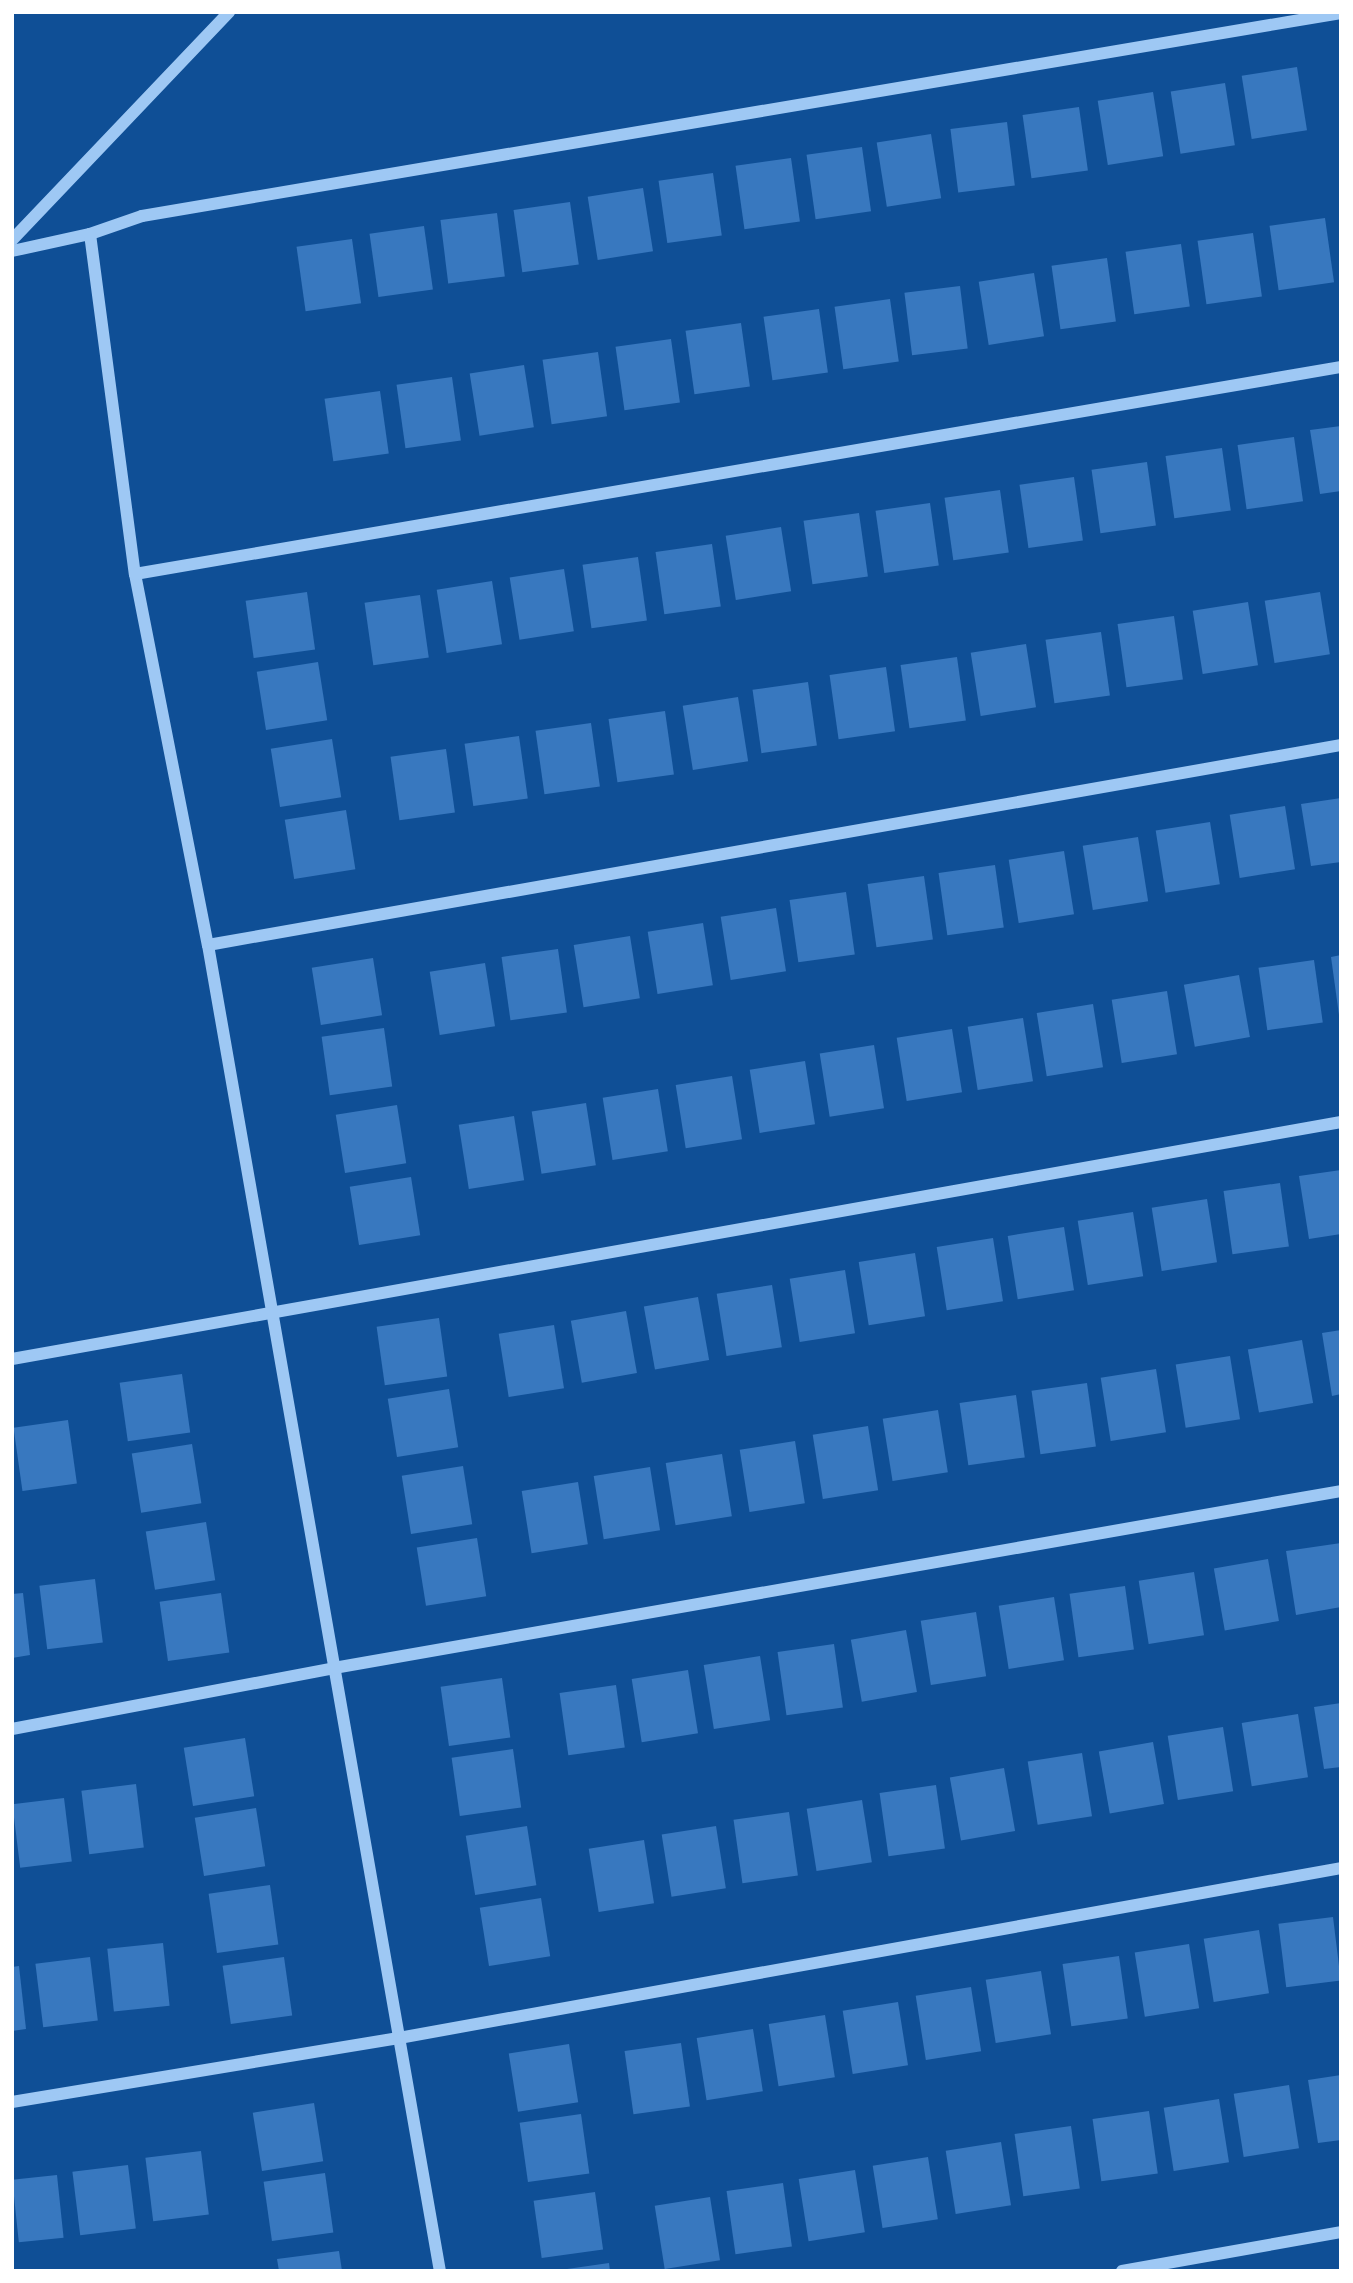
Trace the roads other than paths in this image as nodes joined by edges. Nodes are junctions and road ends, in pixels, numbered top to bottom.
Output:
1 (229, 12) edge
2 (1341, 13) edge
3 (90, 234) junction
4 (12, 240) edge
5 (12, 251) edge
6 (1341, 367) edge
7 (135, 574) junction
8 (1341, 745) edge
9 (208, 945) junction
10 (1341, 1122) edge
11 (272, 1309) junction
12 (12, 1359) edge
13 (1341, 1491) edge
14 (334, 1668) junction
15 (12, 1729) edge
16 (1341, 1868) edge
17 (399, 2038) junction
18 (12, 2102) edge
19 (1341, 2232) edge
20 (440, 2271) edge
21 (1122, 2271) edge

1 - 4 street
2 - 3 street
3 - 5 street
3 - 7 street
6 - 7 street
7 - 9 street
8 - 9 street
9 - 11 street
10 - 11 street
11 - 12 street
11 - 14 street
13 - 14 street
14 - 15 street
14 - 17 street
16 - 17 street
17 - 18 street
17 - 20 street
19 - 21 street

